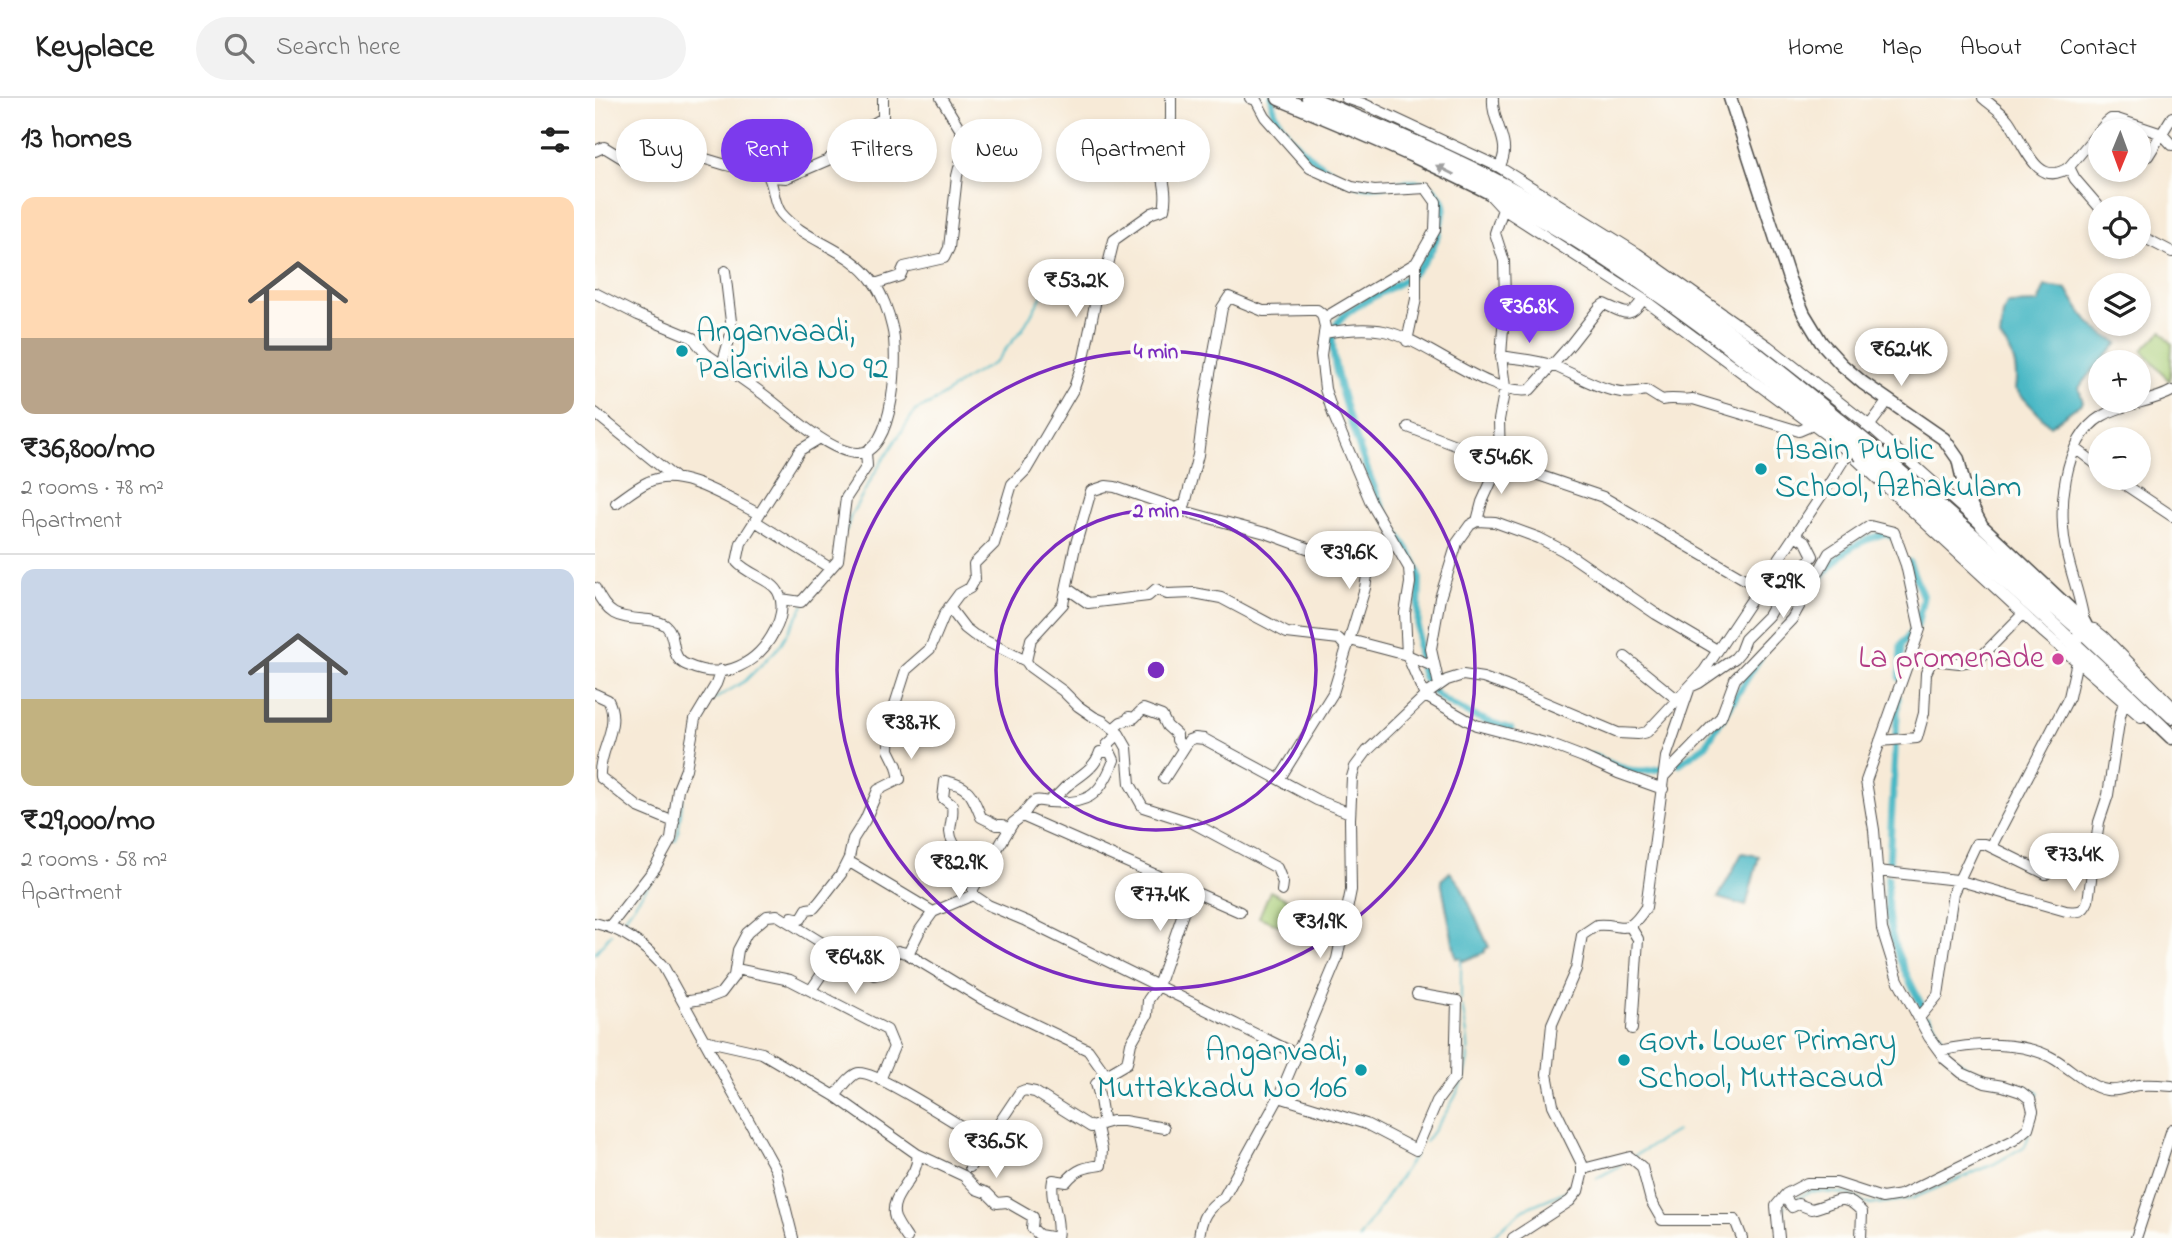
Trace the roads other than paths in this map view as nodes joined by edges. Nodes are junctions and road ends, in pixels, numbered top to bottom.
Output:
1 (883, 98) edge
2 (941, 98) edge
3 (1171, 98) edge
4 (1279, 98) edge
5 (1309, 98) edge
6 (1346, 98) edge
7 (1493, 98) edge
8 (1730, 98) edge
9 (1983, 98) edge
10 (1254, 99) edge
11 (2172, 117) edge
12 (1353, 122) junction
13 (2162, 134) junction
14 (2172, 145) edge
15 (595, 151) edge
16 (2151, 151) edge
17 (721, 164) edge
18 (813, 166) edge
19 (1499, 167) junction
20 (2069, 167) junction
21 (771, 182) edge
22 (1485, 190) junction
23 (2090, 196) edge
24 (1503, 209) junction
25 (2151, 241) edge
26 (2172, 252) edge
27 (1416, 263) junction
28 (725, 271) dead end
29 (876, 284) junction
30 (595, 293) edge
31 (1643, 299) junction
32 (1324, 318) junction
33 (1324, 333) junction
34 (1407, 341) junction
35 (1501, 356) junction
36 (722, 365) junction
37 (1552, 365) junction
38 (1505, 387) junction
39 (2172, 391) edge
40 (1888, 400) junction
41 (595, 413) edge
42 (1813, 425) junction
43 (1408, 427) dead end
44 (1871, 427) junction
45 (820, 438) junction
46 (1855, 445) junction
47 (2075, 448) junction
48 (866, 452) junction
49 (2088, 458) edge
50 (1500, 462) junction
51 (674, 477) junction
52 (2133, 490) edge
53 (616, 503) dead end
54 (1176, 508) junction
55 (2172, 516) edge
56 (757, 518) junction
57 (1477, 521) junction
58 (1982, 526) junction
59 (1795, 535) junction
60 (830, 568) junction
61 (595, 588) edge
62 (1760, 588) junction
63 (1068, 589) junction
64 (781, 599) junction
65 (949, 607) junction
66 (2023, 614) junction
67 (2082, 631) junction
68 (1348, 644) junction
69 (1717, 650) junction
70 (1911, 654) junction
71 (1407, 655) junction
72 (1625, 657) dead end
73 (1932, 660) junction
74 (1027, 661) junction
75 (2077, 661) junction
76 (1435, 667) junction
77 (721, 670) junction
78 (1439, 685) junction
79 (1690, 687) junction
80 (595, 694) edge
81 (1426, 695) junction
82 (1678, 700) junction
83 (2125, 702) junction
84 (2172, 706) edge
85 (2172, 716) edge
86 (1116, 732) junction
87 (2172, 737) edge
88 (1880, 741) junction
89 (2172, 746) edge
90 (1183, 748) junction
91 (1110, 752) junction
92 (1664, 775) junction
93 (1280, 778) junction
94 (1164, 779) dead end
95 (1663, 789) junction
96 (1047, 802) junction
97 (1350, 813) junction
98 (1022, 816) junction
99 (674, 822) junction
100 (1008, 830) junction
101 (1991, 847) junction
102 (846, 864) junction
103 (985, 866) junction
104 (1878, 871) junction
105 (2046, 874) dead end
106 (1957, 880) junction
107 (1191, 890) junction
108 (1282, 891) dead end
109 (973, 895) junction
110 (933, 912) junction
111 (1240, 912) dead end
112 (789, 921) junction
113 (595, 923) edge
114 (610, 926) junction
115 (1630, 926) junction
116 (836, 953) junction
117 (908, 954) junction
118 (736, 969) junction
119 (1158, 986) junction
120 (811, 990) junction
121 (1417, 994) dead end
122 (683, 1002) junction
123 (1919, 1018) junction
124 (1632, 1029) dead end
125 (704, 1040) junction
126 (1939, 1051) junction
127 (1296, 1054) junction
128 (1103, 1077) junction
129 (880, 1080) junction
130 (2172, 1086) edge
131 (835, 1096) junction
132 (1279, 1097) junction
133 (1101, 1125) junction
134 (1164, 1128) dead end
135 (2172, 1129) edge
136 (987, 1142) junction
137 (917, 1154) junction
138 (970, 1167) dead end
139 (1583, 1169) junction
140 (1787, 1202) junction
141 (793, 1238) edge
142 (907, 1238) edge
143 (1057, 1238) edge
144 (1199, 1238) edge
145 (1513, 1238) edge
146 (1742, 1238) edge
147 (1779, 1238) edge
148 (1861, 1238) edge
149 (2136, 1238) edge

1 - 18 street
2 - 29 street
3 - 65 street
4 - 12 highway
5 - 12 highway
6 - 19 street
7 - 19 street
8 - 40 main road
9 - 20 street
10 - 27 street
11 - 13 street
22 -> 12 highway
12 - 46 highway
13 - 14 street
13 - 16 street
13 - 20 street
15 - 17 street
19 - 44 street
20 - 23 street
21 - 29 street
22 - 24 street
22 - 46 highway
24 - 31 street
24 - 35 street
25 - 26 street
27 - 32 street
27 - 34 street
28 - 36 street
29 - 48 street
30 - 36 street
31 - 37 street
31 - 42 street
32 - 33 street
32 - 54 street
33 - 34 street
33 - 71 street
34 - 38 street
35 - 37 street
35 - 38 street
36 - 45 street
37 - 38 street
37 - 42 street
38 - 50 street
39 - 47 street
40 - 44 street
40 - 58 main road
41 - 51 street
42 - 46 street
43 - 50 street
44 - 46 street
44 - 58 street
45 - 48 street
45 - 56 street
46 - 59 street
46 - 66 street
46 - 67 highway
47 - 49 street
47 - 67 street
48 - 60 street
50 - 57 street
50 - 62 street
51 - 53 street
51 - 56 street
52 - 55 street
54 - 63 street
54 - 68 street
56 - 60 street
56 - 64 street
57 - 69 street
57 - 76 street
58 - 67 main road
59 - 62 street
59 - 79 street
60 - 64 street
61 - 77 street
62 - 69 street
63 - 68 street
63 - 74 street
64 - 77 street
65 - 74 street
65 - 102 street
66 - 73 street
66 - 75 street
67 - 84 street
67 - 85 highway
67 - 87 highway
68 - 71 street
68 - 93 street
69 - 79 street
70 - 73 street
70 - 88 street
70 - 92 street
71 - 76 street
71 - 81 street
72 - 82 street
73 - 88 street
74 - 86 street
75 - 83 street
75 - 101 street
76 - 78 street
77 - 99 street
78 - 81 street
78 - 82 street
79 - 82 street
79 - 92 street
80 - 99 street
81 - 95 street
81 - 97 street
83 - 89 street
83 - 106 street
86 - 90 street
86 - 91 street
86 - 108 street
88 - 104 street
90 - 93 street
90 - 94 street
91 - 96 street
91 - 96 street
92 - 95 street
93 - 97 street
95 - 115 street
96 - 98 street
97 - 127 street
98 - 100 street
98 - 107 street
99 - 114 street
100 - 103 street
100 - 103 street
101 - 105 street
101 - 106 street
102 - 110 street
102 - 112 street
103 - 109 street
104 - 106 street
104 - 123 street
106 - 123 street
107 - 111 street
107 - 119 street
109 - 110 street
109 - 119 street
110 - 117 street
112 - 116 street
112 - 118 street
113 - 114 street
114 - 122 street
115 - 124 street
115 - 139 street
116 - 117 street
116 - 120 street
117 - 128 street
118 - 120 street
118 - 122 street
119 - 127 street
119 - 128 street
120 - 129 street
121 - 132 street
122 - 125 street
123 - 126 street
125 - 131 street
125 - 141 street
126 - 130 street
126 - 140 street
127 - 132 street
128 - 133 street
129 - 131 street
129 - 136 street
131 - 137 street
132 - 144 street
133 - 134 street
133 - 136 street
133 - 143 street
135 - 149 street
136 - 138 street
137 - 142 street
137 - 143 street
139 - 145 street
139 - 146 street
140 - 147 street
140 - 148 street

